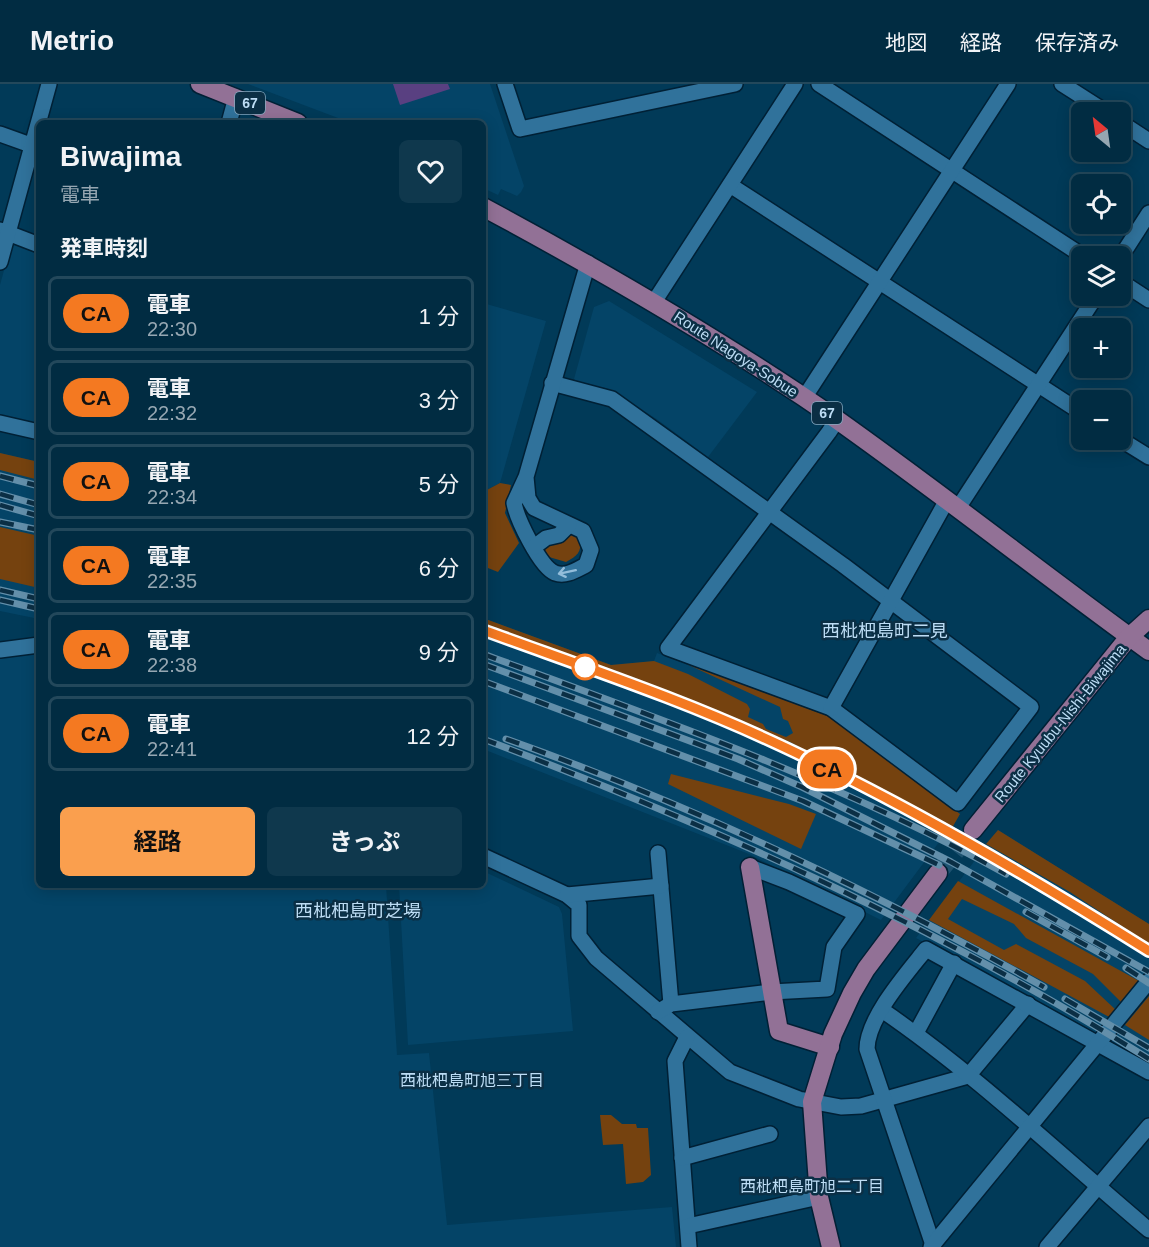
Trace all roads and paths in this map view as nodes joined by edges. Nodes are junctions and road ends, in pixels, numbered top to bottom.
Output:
1 (49, 84) edge
2 (200, 84) edge
3 (505, 84) edge
4 (735, 84) edge
5 (795, 84) edge
6 (819, 84) edge
7 (1008, 84) edge
8 (1062, 84) edge
9 (236, 97) junction
10 (1090, 102) edge
11 (41, 120) edge
12 (230, 120) edge
13 (291, 120) edge
14 (1131, 129) edge
15 (0, 134) edge
16 (1149, 141) edge
17 (35, 147) edge
18 (952, 171) junction
19 (730, 185) junction
20 (486, 209) edge
21 (1149, 213) edge
22 (4, 232) edge
23 (36, 244) edge
24 (1128, 246) edge
25 (1071, 248) edge
26 (0, 262) edge
27 (588, 263) junction
28 (878, 281) junction
29 (1131, 288) edge
30 (1149, 300) edge
31 (654, 302) junction
32 (1089, 306) edge
33 (552, 383) junction
34 (1038, 385) junction
35 (804, 398) junction
36 (1071, 406) edge
37 (837, 420) junction
38 (0, 423) edge
39 (36, 431) edge
40 (1131, 446) edge
41 (1149, 457) edge
42 (526, 477) junction
43 (953, 504) junction
44 (769, 513) junction
45 (569, 525) junction
46 (534, 548) junction
47 (892, 602) junction
48 (1149, 618) edge
49 (1129, 637) junction
50 (36, 645) edge
51 (0, 650) edge
52 (1149, 651) edge
53 (831, 708) junction
54 (973, 830) tunnel mouth
55 (658, 853) dead end
56 (486, 857) edge
57 (750, 867) joint
58 (938, 873) tunnel mouth
59 (661, 886) junction
60 (567, 895) junction
61 (954, 963) junction
62 (1149, 981) edge
63 (771, 992) junction
64 (1028, 1004) junction
65 (664, 1008) junction
66 (882, 1010) junction
67 (916, 1033) junction
68 (687, 1037) junction
69 (1100, 1043) junction
70 (830, 1047) junction
71 (1149, 1072) edge
72 (968, 1076) junction
73 (884, 1101) junction
74 (812, 1102) junction
75 (1149, 1126) edge
76 (1030, 1128) junction
77 (770, 1134) dead end
78 (682, 1158) junction
79 (1099, 1187) junction
80 (819, 1197) junction
81 (688, 1226) junction
82 (1149, 1230) edge
83 (932, 1246) edge
84 (689, 1247) edge
85 (831, 1247) edge
86 (1047, 1247) edge

1 - 11 street
2 - 9 main road, 67
3 - 4 street
5 - 19 street
6 - 18 street
7 - 18 street
8 - 10 street
9 - 12 street
9 - 13 main road, 67
14 - 16 street
15 - 17 street
17 - 22 street
18 - 25 street
18 - 28 street
19 - 28 street
19 - 31 street
20 - 27 main road, Route Nagoya-Sobue / 67
21 - 24 street
22 - 23 street
22 - 26 street
27 - 31 main road, Route Nagoya-Sobue / 67
27 - 33 street
28 - 34 street
28 - 35 street
29 - 30 street
31 - 35 main road, Route Nagoya-Sobue / 67
32 - 34 street
33 - 42 street
33 - 44 street
34 - 36 street
34 - 43 street
35 - 37 main road, Route Nagoya-Sobue / 67
37 - 43 main road, Route Nagoya-Sobue / 67
37 - 44 street
38 - 39 street
40 - 41 street
42 - 45 street
42 - 46 street
43 - 47 street
43 - 49 main road, Route Nagoya-Sobue / 67
44 - 47 street
44 - 53 street
45 - 46 street
45 -> 46 street
47 - 53 street
47 - 53 street
48 - 49 main road, Route Kyuubu-Nishi-Biwajima
49 - 52 main road, Route Nagoya-Sobue / 67
49 - 54 main road, Route Kyuubu-Nishi-Biwajima
50 - 51 street
55 - 59 street
56 - 60 street
57 - 63 main road
57 - 63 street
58 - 70 main road
59 - 60 street
59 - 65 street
60 - 65 street
61 - 64 street
61 - 66 street
61 - 67 street
62 - 69 street
63 - 65 street
63 - 70 main road
64 - 69 street
64 - 72 street
65 - 68 street
66 - 67 street
66 - 73 street
67 - 72 street
68 - 74 street
68 - 78 street
69 - 71 street
69 - 76 street
70 - 74 main road
72 - 73 street
72 - 76 street
73 - 74 street
73 - 83 street
74 - 80 main road
75 - 79 street
76 - 79 street
76 - 83 street
77 - 78 street
78 - 81 street
79 - 82 street
79 - 86 street
80 - 81 street
80 - 85 main road
81 - 84 street

